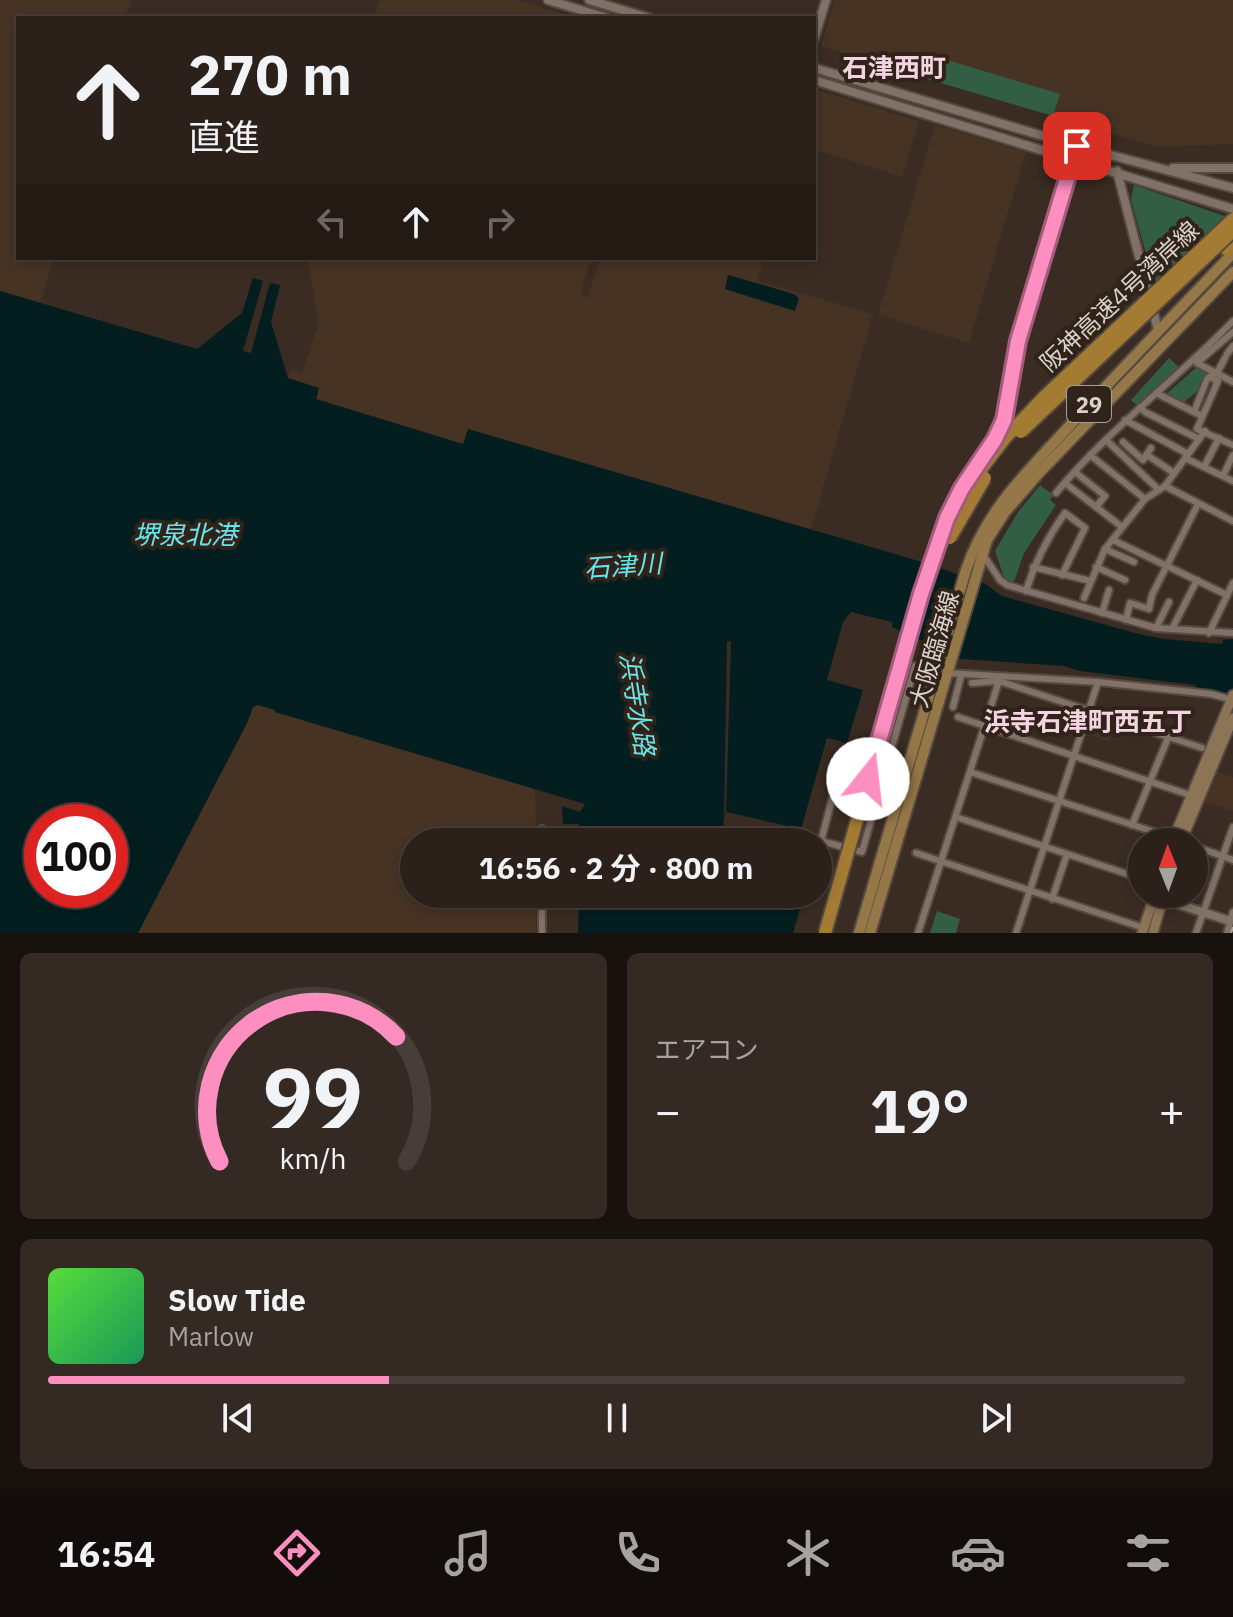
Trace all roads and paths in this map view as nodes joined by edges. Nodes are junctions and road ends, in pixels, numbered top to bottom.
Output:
1 (548, 0) edge
2 (589, 0) edge
3 (826, 0) edge
4 (600, 16) edge
5 (642, 16) edge
6 (816, 32) edge
7 (816, 69) edge
8 (816, 81) edge
9 (1075, 152) junction
10 (1129, 160) junction
11 (1233, 168) edge
12 (1117, 171) junction
13 (1233, 188) edge
14 (1233, 209) edge
15 (1233, 219) edge
16 (1233, 231) edge
17 (1233, 243) edge
18 (1233, 253) edge
19 (1233, 272) edge
20 (1233, 321) edge
21 (1158, 330) junction
22 (1233, 332) edge
23 (1231, 341) edge
24 (1096, 360) junction
25 (1214, 374) junction
26 (1233, 382) edge
27 (1156, 393) junction
28 (1140, 407) junction
29 (1194, 412) junction
30 (1202, 416) junction
31 (1125, 420) junction
32 (1205, 431) junction
33 (1219, 438) junction
34 (1199, 439) junction
35 (1106, 440) junction
36 (1123, 442) dead end
37 (1233, 445) edge
38 (1090, 455) junction
39 (1233, 455) edge
40 (1187, 456) junction
41 (1204, 467) junction
42 (1075, 472) junction
43 (1174, 473) junction
44 (1223, 476) junction
45 (1233, 481) edge
46 (1065, 483) junction
47 (1162, 488) junction
48 (1056, 493) dead end
49 (1145, 499) junction
50 (1198, 504) junction
51 (1096, 507) junction
52 (1233, 521) edge
53 (1122, 527) junction
54 (1113, 540) junction
55 (1105, 549) junction
56 (982, 553) junction
57 (932, 561) junction
58 (1134, 562) dead end
59 (1168, 566) junction
60 (1033, 567) junction
61 (1096, 567) junction
62 (971, 571) junction
63 (1062, 575) junction
64 (1125, 580) dead end
65 (1197, 580) junction
66 (1091, 581) junction
67 (1233, 583) edge
68 (1109, 590) dead end
69 (1026, 591) junction
70 (1227, 595) junction
71 (1084, 598) dead end
72 (1169, 602) dead end
73 (1102, 613) junction
74 (1126, 620) junction
75 (1156, 628) junction
76 (1172, 629) junction
77 (1209, 633) junction
78 (1233, 633) edge
79 (943, 672) junction
80 (961, 676) junction
81 (999, 681) junction
82 (1098, 682) junction
83 (972, 683) dead end
84 (1232, 698) edge
85 (953, 707) dead end
86 (1089, 710) junction
87 (958, 717) dead end
88 (1233, 718) edge
89 (985, 727) junction
90 (1168, 738) junction
91 (1202, 748) dead end
92 (1075, 756) junction
93 (970, 772) junction
94 (839, 773) dead end
95 (1149, 782) junction
96 (1190, 795) junction
97 (832, 799) junction
98 (1060, 801) junction
99 (873, 810) junction
100 (956, 817) junction
101 (1132, 825) junction
102 (1233, 827) edge
103 (1141, 828) edge
104 (1181, 828) edge
105 (1184, 828) edge
106 (1045, 846) junction
107 (1208, 851) edge
108 (916, 853) dead end
109 (1067, 854) junction
110 (1221, 856) junction
111 (1233, 860) edge
112 (942, 861) junction
113 (1128, 874) edge
114 (1030, 891) junction
115 (1052, 899) junction
116 (542, 908) edge
117 (1156, 908) edge
118 (1192, 908) edge
119 (1203, 912) junction
120 (1232, 916) edge
121 (1149, 932) edge
122 (542, 933) edge
123 (825, 933) edge
124 (834, 933) edge
125 (859, 933) edge
126 (870, 933) edge
127 (918, 933) edge
128 (1016, 933) edge
129 (1196, 933) edge
130 (1227, 933) edge

1 - 4 street
2 - 5 street
3 - 6 street
7 - 9 street
8 - 9 street
9 - 10 street
9 - 12 street
9 - 57 highway, bridge
10 - 11 street
10 - 13 street
12 - 14 street
12 - 21 street
15 - 57 highway, 阪神高速4号湾岸線, bridge
16 - 24 highway, 阪神高速4号湾岸線, bridge
17 - 24 highway, bridge
18 - 21 main road, 大阪臨海線 / 29
19 - 56 main road, 大阪臨海線 / 29
20 - 27 street
21 - 62 main road, 大阪臨海線 / 29
22 - 23 street
23 - 25 street
23 - 25 street
24 - 124 highway, 阪神高速4号湾岸線, bridge
25 - 26 street
25 - 29 street
25 - 30 street
27 - 28 street
27 - 29 street
28 - 31 street
28 - 34 street
29 - 30 street
30 - 32 street
31 - 35 street
31 - 40 street
32 - 33 street
32 - 34 street
33 - 37 street
33 - 41 street
34 - 40 street
35 - 38 street
35 - 47 street
36 - 43 street
38 - 42 street
38 - 49 street
39 - 44 street
40 - 41 street
40 - 43 street
41 - 44 street
42 - 46 street
42 - 51 street
43 - 47 street
44 - 45 street
46 - 48 street
46 - 51 street
47 - 49 street
47 - 50 street
49 - 53 street
50 - 52 street
50 - 59 street
51 - 53 street
53 - 54 street
54 - 55 street
54 - 59 street
55 - 58 street
55 - 61 street
56 - 62 main road, 大阪臨海線 / 29
56 - 69 street
57 - 123 highway, 阪神高速4号湾岸線, bridge
59 - 65 street
59 - 74 street
60 - 63 street
60 - 63 street
60 - 69 street
61 - 64 street
61 - 66 street
62 - 79 main road, 大阪臨海線 / 29
63 - 66 street
65 - 70 street
65 - 76 street
66 - 71 street
67 - 70 street
68 - 73 street
69 - 73 street
70 - 77 street
72 - 75 street
73 - 74 street
74 - 75 street
75 - 76 street
76 - 77 street
77 - 78 street
79 - 80 street
79 - 99 street
79 - 125 main road, 大阪臨海線 / 29
79 - 126 main road, 大阪臨海線 / 29
80 - 82 street
80 - 85 street
81 - 83 street
81 - 86 street
81 - 89 street
82 - 84 street
82 - 86 street
84 - 96 main road
86 - 90 street
86 - 92 street
87 - 89 street
88 - 105 main road
89 - 92 street
89 - 93 street
90 - 91 street
90 - 95 street
92 - 95 street
92 - 98 street
93 - 98 street
93 - 100 street
94 - 97 street
95 - 96 street
95 - 101 street
96 - 104 main road
97 - 99 street
97 - 99 street
98 - 101 street
98 - 106 street
100 - 106 street
100 - 112 street
101 - 103 street
102 - 110 street
106 - 109 street
106 - 114 street
107 - 110 street
108 - 112 street
109 - 113 street
109 - 115 street
110 - 111 street
110 - 119 street
112 - 114 street
112 - 127 street
114 - 115 street
114 - 128 street
115 - 121 street
116 - 122 street
117 - 121 main road
118 - 119 street
119 - 120 street
119 - 129 street
120 - 130 street

